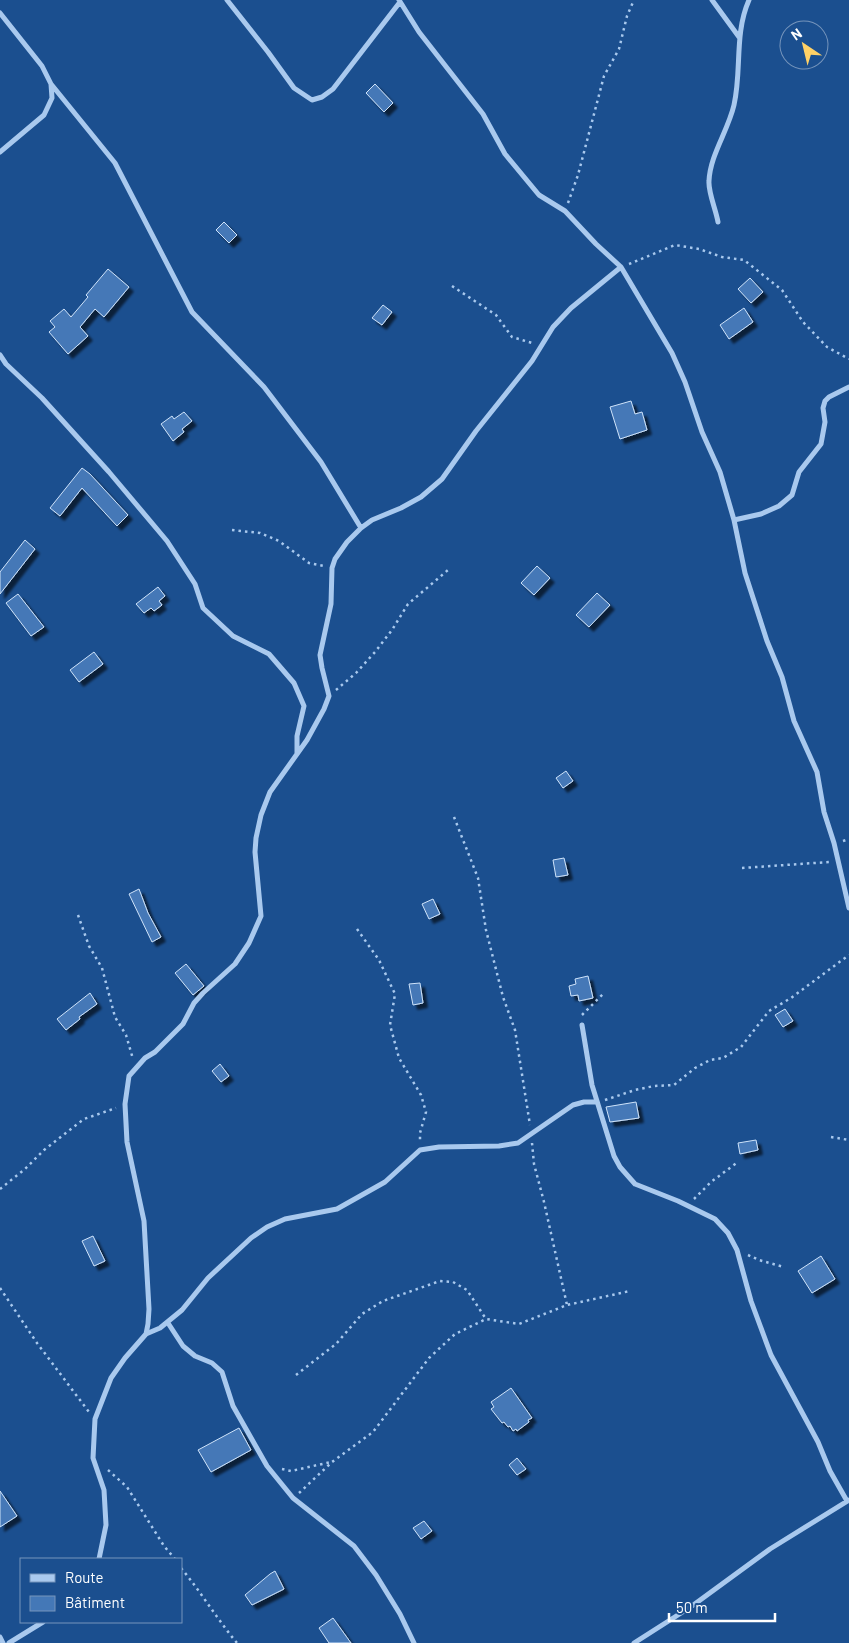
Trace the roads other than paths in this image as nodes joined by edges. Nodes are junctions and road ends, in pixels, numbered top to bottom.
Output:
1 (228, 0) edge
2 (712, 0) edge
3 (749, 0) edge
4 (400, 1) edge
5 (0, 13) edge
6 (739, 37) junction
7 (51, 84) junction
8 (0, 152) edge
9 (718, 222) dead end
10 (621, 267) junction
11 (0, 355) edge
12 (849, 387) edge
13 (734, 520) junction
14 (361, 528) junction
15 (297, 753) junction
16 (849, 908) edge
17 (582, 1025) road end
18 (597, 1102) junction
19 (168, 1322) junction
20 (146, 1334) junction
21 (848, 1500) edge
22 (99, 1558) edge
23 (41, 1623) edge
24 (0, 1637) edge
25 (3, 1643) edge
26 (9, 1643) edge
27 (414, 1643) edge
28 (634, 1643) edge

1 - 4 street
2 - 6 street
3 - 6 street
4 - 10 street
5 - 7 street
6 - 9 street
7 - 8 street
7 - 14 street
10 - 13 street
10 - 14 street
11 - 15 street
12 - 13 street
13 - 16 street
14 - 15 street
15 - 20 street
17 - 18 street
18 - 19 street
18 - 21 street
19 - 20 street
19 - 27 street
20 - 22 street
21 - 28 street
23 - 26 street
24 - 25 street

